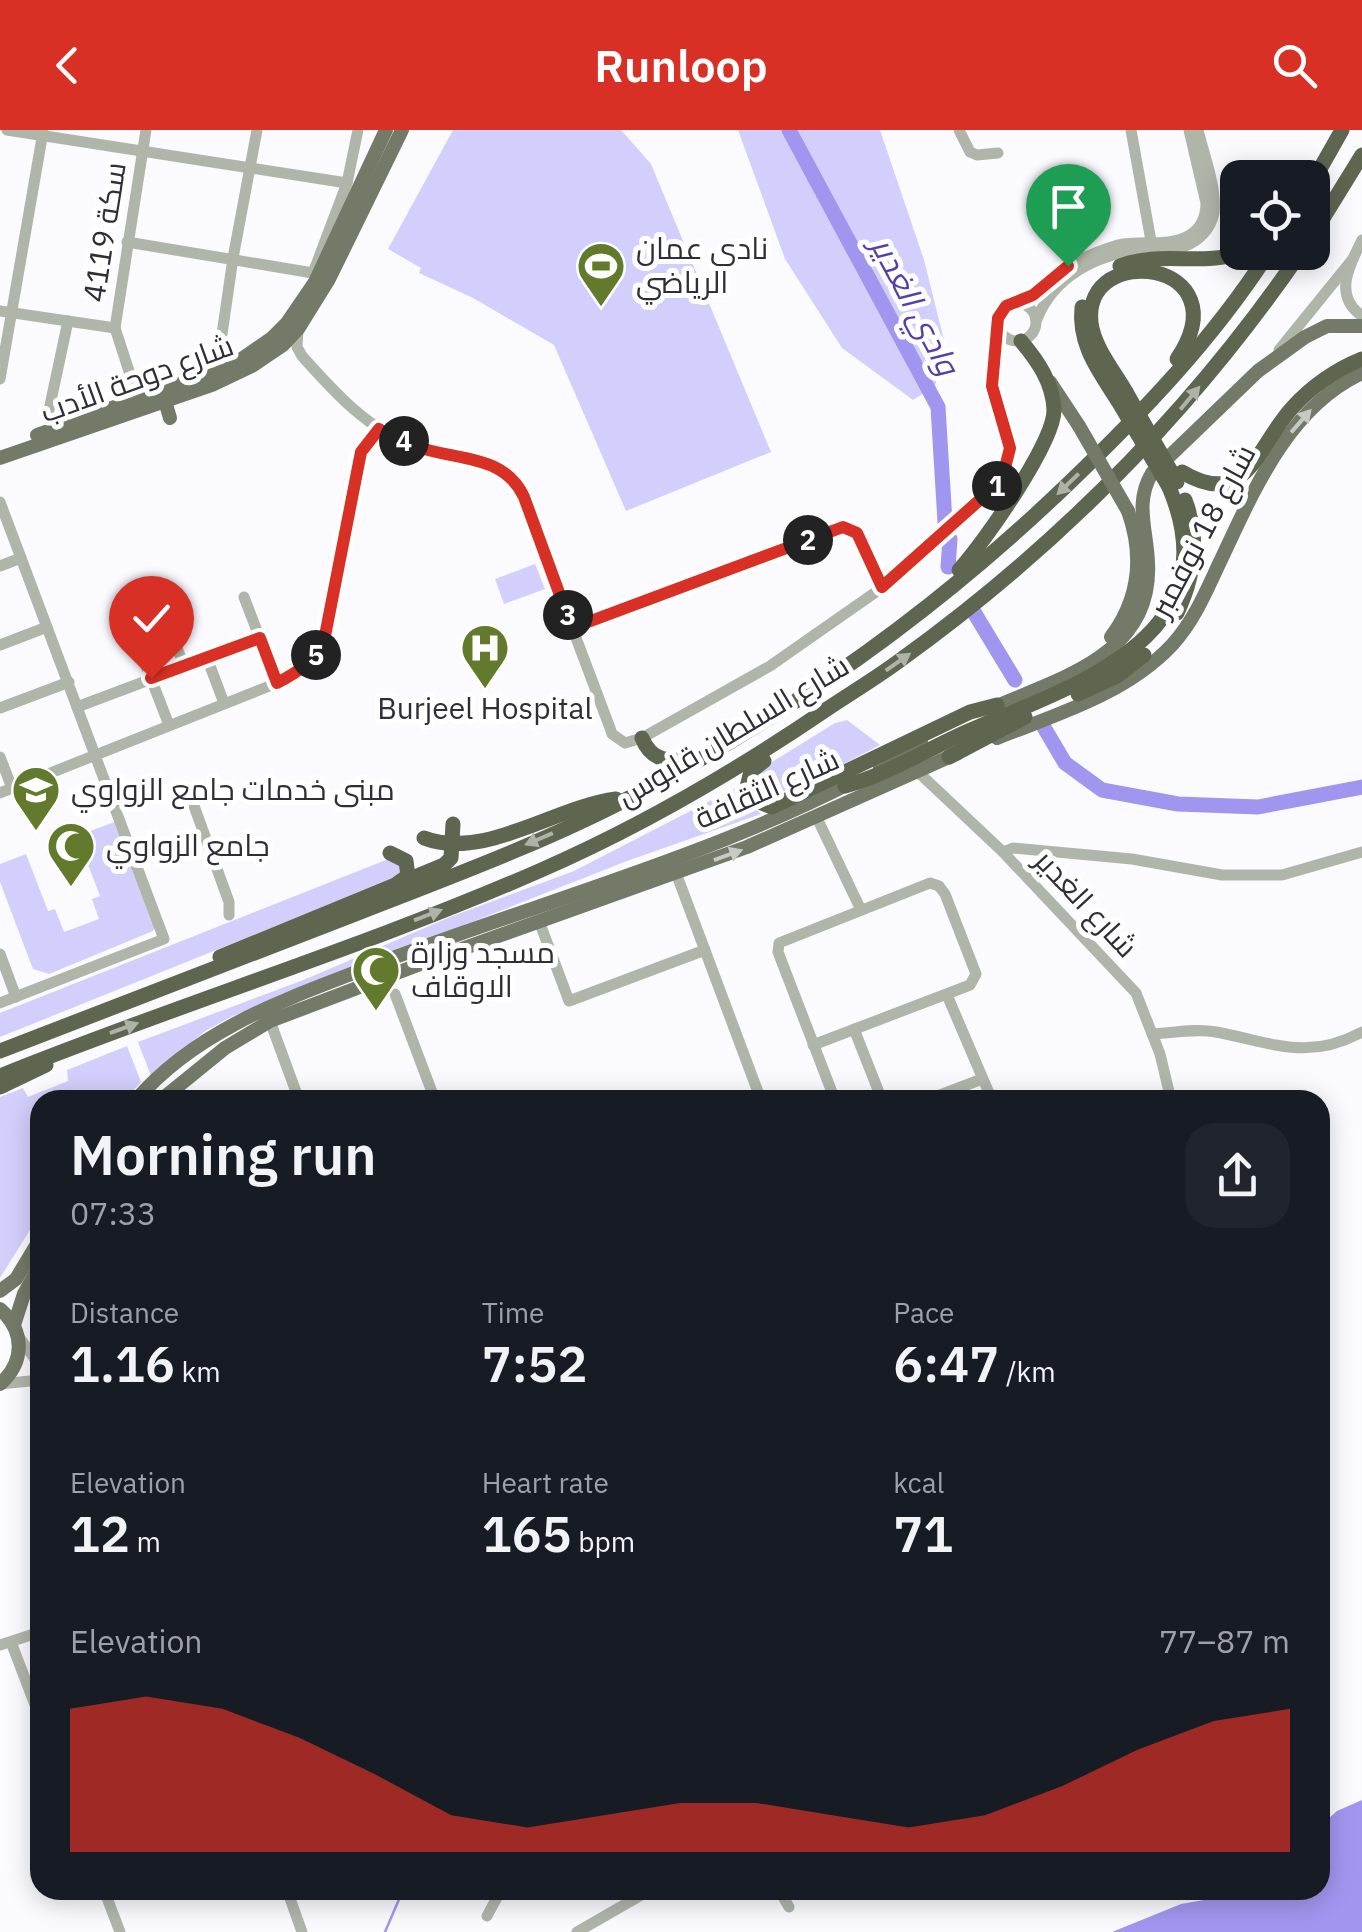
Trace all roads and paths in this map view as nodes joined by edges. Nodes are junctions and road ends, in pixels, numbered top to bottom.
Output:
1 (7, 130) edge
2 (146, 130) edge
3 (257, 130) edge
4 (358, 130) edge
5 (386, 130) edge
6 (402, 130) edge
7 (959, 130) edge
8 (1132, 130) edge
9 (1189, 130) edge
10 (1198, 130) edge
11 (1340, 130) edge
12 (42, 133) edge
13 (142, 150) junction
14 (998, 153) dead end
15 (1362, 154) edge
16 (1319, 160) edge
17 (1324, 160) edge
18 (252, 168) junction
19 (346, 184) junction
20 (1330, 206) edge
21 (1151, 240) junction
22 (1362, 240) edge
23 (127, 242) junction
24 (232, 258) junction
25 (1220, 258) edge
26 (1352, 260) junction
27 (1256, 270) edge
28 (1288, 270) edge
29 (1016, 302) junction
30 (6, 312) edge
31 (1362, 316) edge
32 (1037, 319) junction
33 (68, 321) junction
34 (1362, 326) edge
35 (999, 327) junction
36 (115, 328) junction
37 (298, 329) junction
38 (1019, 341) junction
39 (220, 348) dead end
40 (302, 356) junction
41 (267, 357) junction
42 (1362, 359) edge
43 (1258, 372) junction
44 (1044, 373) junction
45 (1362, 373) edge
46 (0, 379) edge
47 (1122, 396) junction
48 (138, 399) junction
49 (165, 401) junction
50 (48, 410) dead end
51 (170, 418) dead end
52 (1004, 422) junction
53 (379, 429) junction
54 (1107, 447) junction
55 (0, 448) edge
56 (0, 458) edge
57 (1176, 480) junction
58 (0, 502) edge
59 (21, 558) junction
60 (0, 566) edge
61 (882, 587) junction
62 (941, 595) junction
63 (244, 596) dead end
64 (48, 627) junction
65 (572, 628) junction
66 (260, 638) junction
67 (0, 645) edge
68 (207, 658) junction
69 (184, 666) junction
70 (151, 678) junction
71 (69, 682) junction
72 (277, 683) junction
73 (1046, 685) junction
74 (224, 704) junction
75 (997, 706) junction
76 (78, 707) junction
77 (0, 708) edge
78 (169, 724) junction
79 (958, 735) junction
80 (787, 737) junction
81 (642, 738) junction
82 (96, 755) junction
83 (0, 757) edge
84 (949, 757) junction
85 (702, 758) junction
86 (917, 771) junction
87 (845, 786) junction
88 (6, 790) edge
89 (630, 798) junction
90 (194, 806) dead end
91 (817, 818) junction
92 (452, 824) dead end
93 (424, 838) dead end
94 (453, 845) junction
95 (1003, 852) junction
96 (1362, 852) edge
97 (390, 853) dead end
98 (676, 873) junction
99 (397, 884) junction
100 (861, 910) junction
101 (229, 915) dead end
102 (539, 920) junction
103 (705, 950) junction
104 (0, 954) edge
105 (358, 972) junction
106 (395, 994) dead end
107 (947, 995) junction
108 (16, 996) junction
109 (0, 1003) edge
110 (106, 1010) junction
111 (270, 1021) junction
112 (854, 1029) junction
113 (221, 1031) junction
114 (1362, 1032) edge
115 (1152, 1034) junction
116 (814, 1045) junction
117 (0, 1051) edge
118 (61, 1051) junction
119 (0, 1076) edge
120 (982, 1079) junction
121 (0, 1088) edge
122 (146, 1090) edge
123 (173, 1090) edge
124 (295, 1090) edge
125 (431, 1090) edge
126 (757, 1090) edge
127 (831, 1090) edge
128 (878, 1090) edge
129 (953, 1090) edge
130 (987, 1090) edge
131 (1168, 1090) edge
132 (30, 1256) edge
133 (30, 1284) edge
134 (0, 1292) edge
135 (0, 1309) edge
136 (16, 1330) junction
137 (30, 1351) edge
138 (30, 1381) edge
139 (0, 1384) edge
140 (30, 1635) edge
141 (6, 1643) edge
142 (30, 1696) edge
143 (108, 1900) edge
144 (290, 1900) edge
145 (496, 1900) edge
146 (633, 1900) edge
147 (785, 1900) edge
148 (789, 1908) dead end
149 (487, 1916) dead end
150 (300, 1931) edge
151 (120, 1932) edge
152 (577, 1932) edge

1 - 12 street
2 - 13 street, سكة 4119
3 - 18 street
4 - 19 street
5 - 48 main road, شارع دوحة الأدب
6 - 37 main road, شارع دوحة الأدب
7 - 14 street
8 - 21 street
9 - 21 street
10 - 32 street
11 - 16 highway
11 - 17 highway
12 - 13 street
12 - 30 street
13 - 18 street
13 - 23 street, سكة 4119
15 - 20 highway
18 - 19 street
18 - 24 street
19 - 24 street
21 - 29 street
22 - 26 street
23 - 24 street
23 - 36 street, سكة 4119
24 - 39 street
25 - 47 highway
26 - 31 street
26 - 43 street
27 - 54 highway, شارع السلطان قابوس
80 -> 28 highway, شارع السلطان قابوس
29 - 32 street
29 - 35 street
30 - 33 street
30 - 46 street
32 - 38 street
33 - 36 street
33 - 50 street
34 - 43 main road
35 - 38 street
35 - 52 street
36 - 48 street, سكة 4119
37 - 40 street
37 - 41 main road, شارع دوحة الأدب
38 - 44 highway
38 - 52 street
40 - 41 street
40 - 53 street
41 - 49 main road, شارع دوحة الأدب
42 - 57 highway
43 - 73 main road, شارع الثقافة
44 - 62 highway
44 - 73 main road, bridge
84 -> 45 main road, شارع 18 نوفمبر
47 - 54 highway
47 - 57 highway, bridge
47 - 57 highway, bridge
48 - 55 main road, شارع دوحة الأدب
49 - 51 main road
49 - 56 main road, شارع دوحة الأدب
52 - 61 street
53 - 65 street
53 - 72 street
54 -> 62 highway, شارع السلطان قابوس
57 - 79 highway
57 - 84 highway
58 - 59 street
59 - 60 street
59 - 64 street
61 - 65 street
61 - 81 street
62 - 85 highway, شارع السلطان قابوس
63 - 66 street
64 - 67 street
64 - 71 street
65 - 81 street
66 - 68 street
66 - 72 street
68 - 69 street
68 - 74 street
69 - 70 street
69 - 70 street
70 - 76 street
70 - 78 street
71 - 76 street
71 - 77 street
72 - 74 street
73 - 75 main road, شارع الثقافة
74 - 78 street
75 - 80 highway
75 - 87 main road, شارع الثقافة
76 - 82 street
78 - 82 street
79 - 86 highway
79 - 87 highway
118 -> 80 highway, شارع السلطان قابوس
81 - 85 highway
82 - 88 street
82 - 108 street
83 - 88 street
84 - 86 main road, شارع 18 نوفمبر
85 - 89 highway, شارع السلطان قابوس
86 - 91 main road, شارع الثقافة
86 - 95 street, شارع الغدير
87 - 105 main road, شارع الثقافة
89 - 94 highway
89 -> 110 highway, شارع السلطان قابوس
90 - 101 street
98 -> 91 main road, شارع الثقافة
91 - 100 street
92 - 94 highway
93 - 94 highway
94 - 99 highway
95 - 96 street
95 - 115 street, شارع الغدير
97 - 99 highway
98 - 102 main road, شارع الثقافة
98 - 103 street
99 - 110 highway
100 - 107 street
100 - 116 street
102 - 103 street
102 - 111 main road, شارع الثقافة
103 - 126 street
104 - 108 street
105 - 111 main road
105 - 113 main road, شارع الثقافة
106 - 125 street
107 - 112 street
107 - 120 street
108 - 109 street
110 - 117 highway, شارع السلطان قابوس
111 - 113 main road
111 - 123 main road, شارع الثقافة
111 - 124 street
112 - 116 street
112 - 128 street
113 - 122 main road, شارع الثقافة
114 - 115 street
115 - 131 street, شارع الغدير
116 - 127 street
118 - 119 highway, شارع السلطان قابوس
118 - 121 highway
120 - 129 street
120 - 130 street
132 - 134 main road
133 - 136 main road
135 - 136 main road
136 - 137 street
136 - 139 main road
138 - 139 street
140 - 141 street
141 - 142 street
143 - 151 street
144 - 150 street
145 - 149 street
146 - 152 street
147 - 148 street

